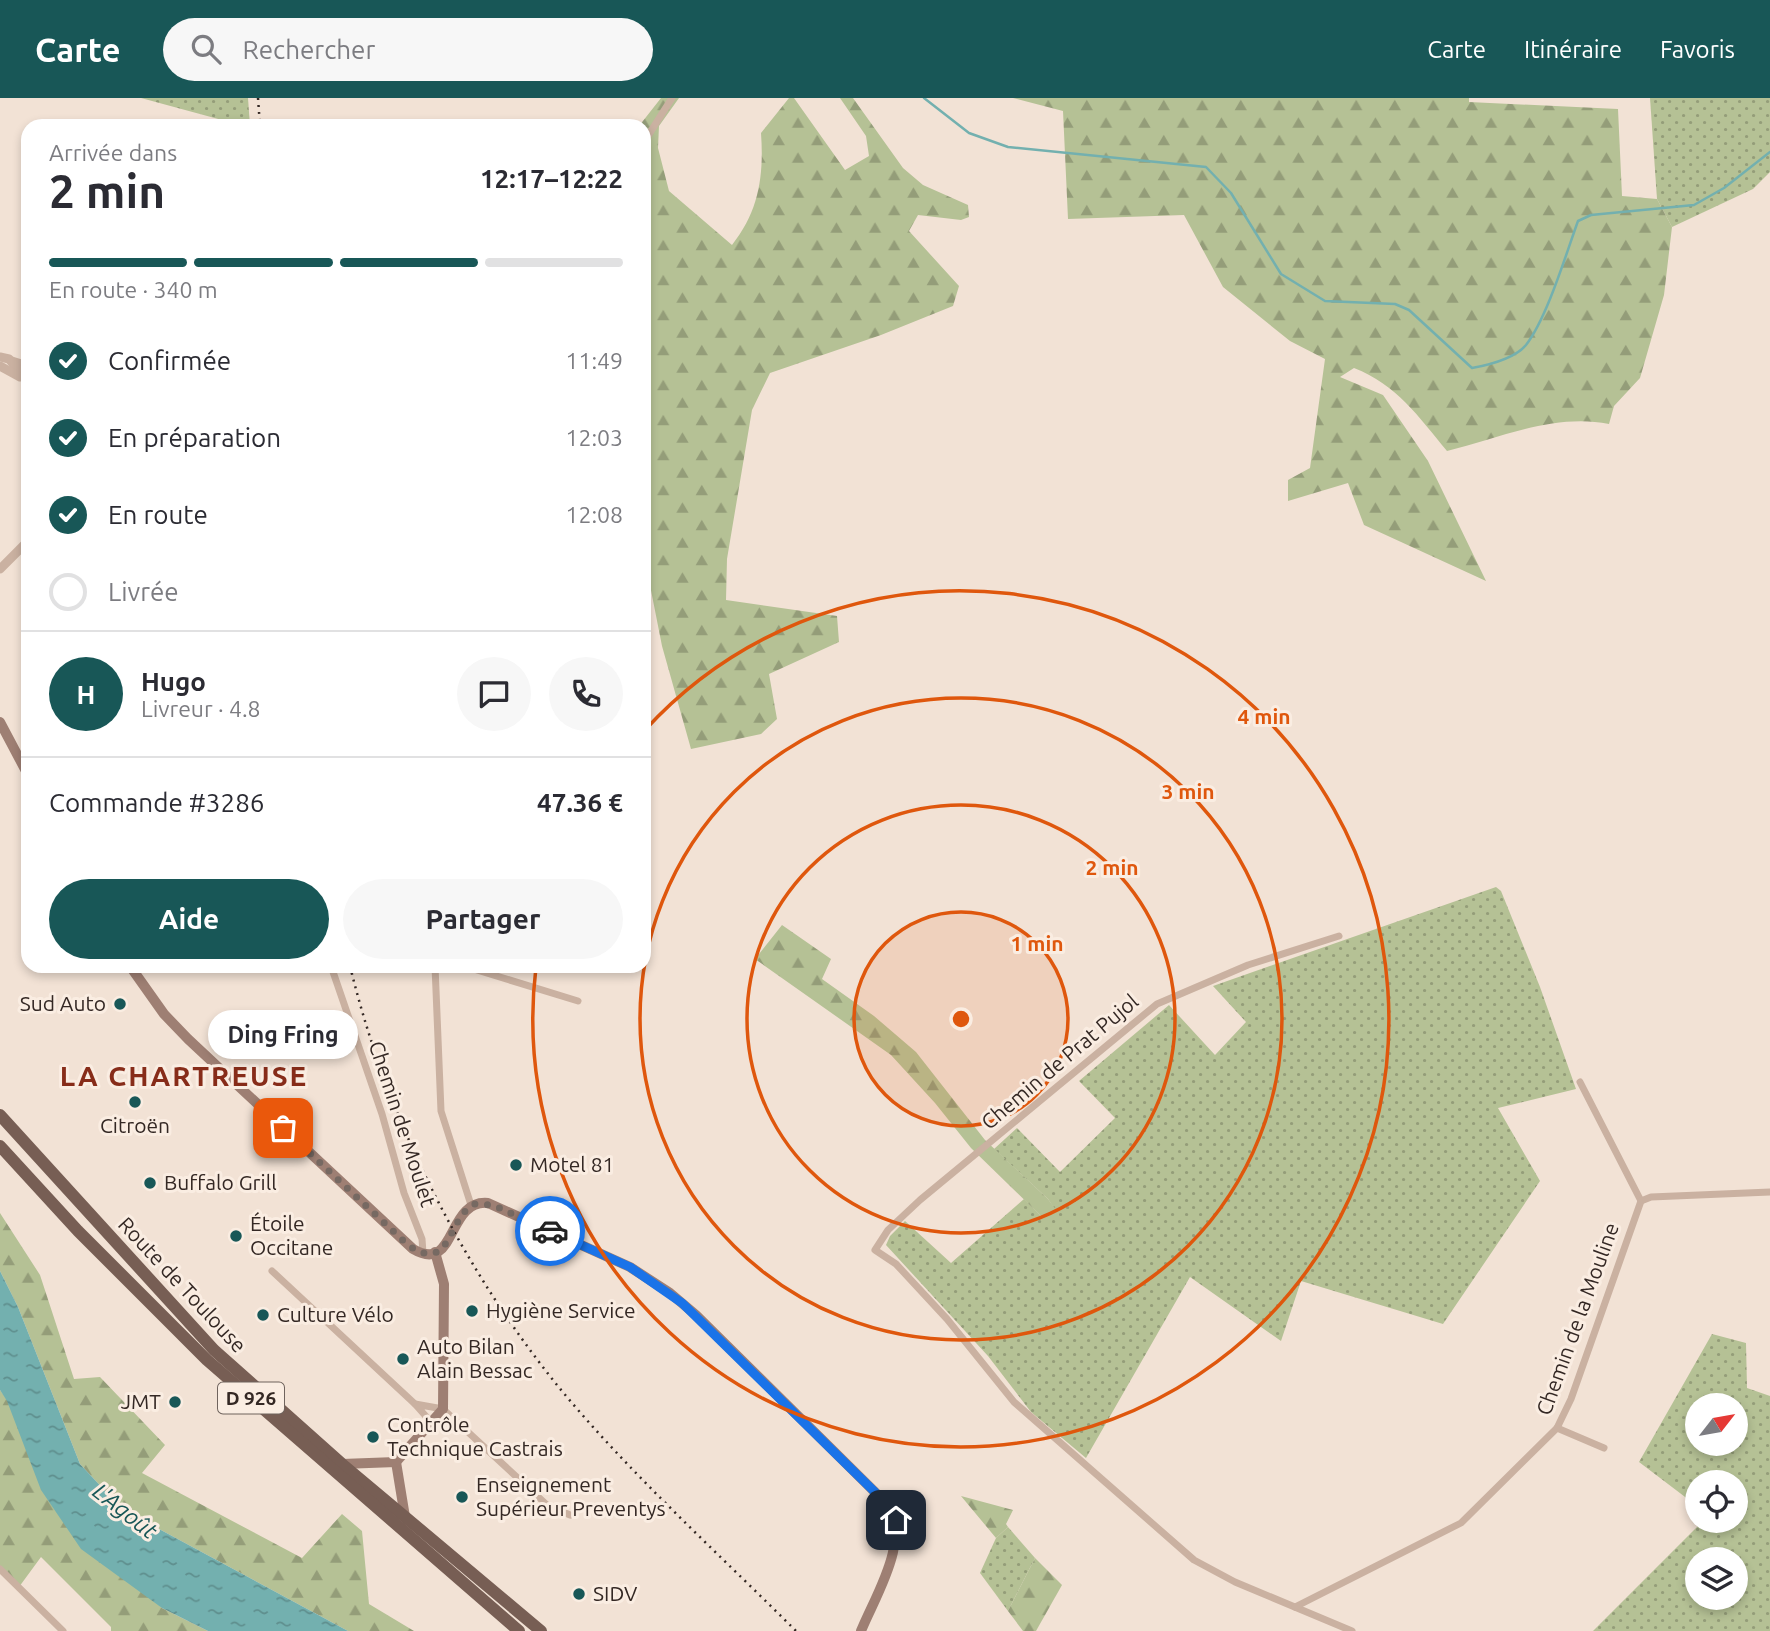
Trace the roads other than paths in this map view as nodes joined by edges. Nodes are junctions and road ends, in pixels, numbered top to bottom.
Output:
1 (672, 98) edge
2 (651, 131) edge
3 (4, 358) edge
4 (21, 363) edge
5 (0, 366) edge
6 (21, 375) edge
7 (21, 378) edge
8 (21, 548) edge
9 (0, 569) edge
10 (0, 722) edge
11 (21, 750) edge
12 (1339, 936) dead end
13 (135, 973) edge
14 (333, 973) edge
15 (435, 973) edge
16 (487, 973) edge
17 (578, 1001) dead end
18 (1580, 1082) dead end
19 (0, 1115) edge
20 (0, 1146) edge
21 (1770, 1192) edge
22 (1641, 1201) junction
23 (471, 1205) junction
24 (429, 1253) junction
25 (272, 1271) dead end
26 (415, 1404) junction
27 (443, 1409) junction
28 (431, 1422) junction
29 (1558, 1428) junction
30 (1604, 1448) dead end
31 (396, 1462) junction
32 (342, 1464) junction
33 (570, 1515) dead end
34 (405, 1517) junction
35 (0, 1569) edge
36 (1295, 1607) junction
37 (63, 1631) edge
38 (519, 1631) edge
39 (541, 1631) edge
40 (861, 1631) edge
41 (1352, 1631) edge

1 - 2 street
3 - 4 street
3 - 6 street
5 - 7 street
8 - 9 street
10 - 11 main road
12 - 36 street, Chemin de Prat Pujol
13 - 24 main road
14 - 24 street, Chemin de Moulet
15 - 23 street
16 - 17 street
18 - 22 street
19 - 32 main road, Route de Toulouse / D 926
20 - 38 main road, Route de Toulouse / D 926
21 - 22 street
22 - 29 street, Chemin de la Mouline
23 - 24 main road
23 - 40 main road
24 - 27 main road
25 - 26 street
26 - 27 street
26 - 28 street
27 - 28 main road
27 - 33 street
28 - 31 main road
29 - 30 street
29 - 36 street, Chemin de la Mouline
31 - 32 main road
31 - 34 main road
32 - 34 main road, Route de Toulouse / D 926
34 - 39 main road, Route de Toulouse / D 926
35 - 37 street
36 - 41 street

